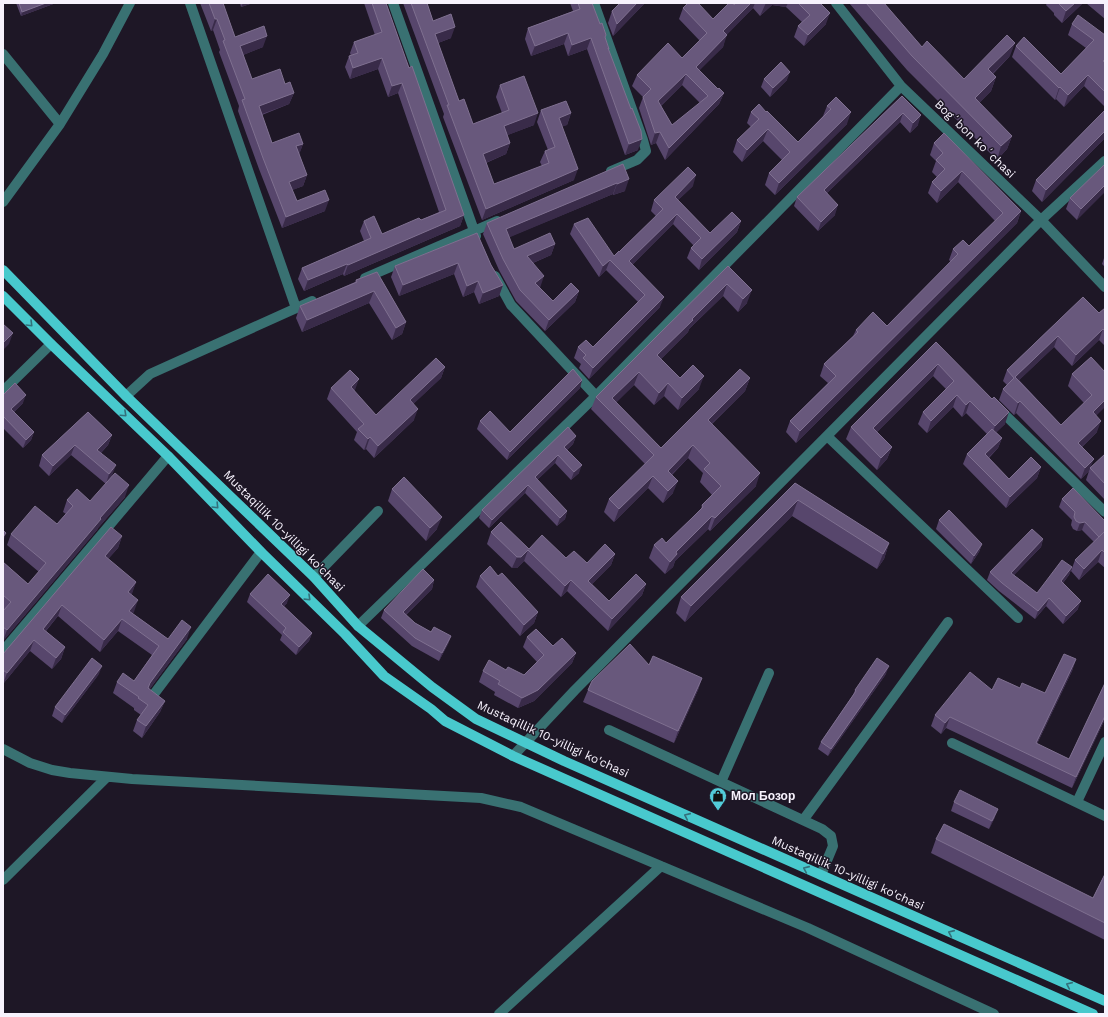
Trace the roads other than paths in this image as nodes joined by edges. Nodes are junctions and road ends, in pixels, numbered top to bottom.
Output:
1 (130, 3) edge
2 (190, 3) edge
3 (394, 3) edge
4 (594, 3) edge
5 (836, 3) edge
6 (3, 54) edge
7 (901, 86) junction
8 (60, 124) junction
9 (1105, 161) edge
10 (602, 175) edge
11 (3, 202) edge
12 (502, 219) edge
13 (1041, 220) junction
14 (474, 231) junction
15 (480, 245) edge
16 (490, 266) edge
17 (3, 270) edge
18 (353, 284) edge
19 (1105, 287) edge
20 (3, 296) edge
21 (324, 296) edge
22 (296, 308) junction
23 (51, 344) junction
24 (3, 390) edge
25 (126, 396) junction
26 (596, 396) junction
27 (992, 403) edge
28 (827, 436) junction
29 (168, 456) junction
30 (378, 510) dead end
31 (1105, 512) edge
32 (261, 552) junction
33 (314, 577) junction
34 (1018, 618) dead end
35 (948, 622) dead end
36 (358, 626) junction
37 (3, 651) edge
38 (769, 672) dead end
39 (151, 698) edge
40 (609, 730) dead end
41 (526, 742) junction
42 (1105, 742) edge
43 (952, 743) dead end
44 (3, 750) edge
45 (513, 756) junction
46 (107, 777) junction
47 (721, 782) junction
48 (1077, 802) junction
49 (1105, 816) edge
50 (804, 819) junction
51 (661, 866) junction
52 (821, 875) junction
53 (3, 880) edge
54 (1105, 1001) edge
55 (499, 1014) edge
56 (994, 1014) edge
57 (1093, 1014) edge

1 - 8 street
2 - 22 street
3 - 14 street
4 - 10 street
5 - 7 street, Bogʻbon koʻchasi
6 - 8 street
7 - 13 street, Bogʻbon koʻchasi
7 - 26 street
8 - 11 street
9 - 13 street
12 - 14 street
13 - 19 street, Bogʻbon koʻchasi
13 - 28 street
14 - 15 street
14 - 18 street
16 - 26 street
17 - 25 main road, Mustaqillik 10-yilligi ko'chasi
20 -> 23 main road
21 - 22 street
22 - 25 street
23 - 24 street
23 -> 29 main road
25 - 33 main road, Mustaqillik 10-yilligi ko'chasi
26 - 36 street
27 - 31 street
28 - 34 street
28 - 41 street
29 -> 32 main road
29 - 37 street
30 - 33 street
32 - 39 street
32 -> 45 main road
33 - 36 main road, Mustaqillik 10-yilligi ko'chasi
35 - 50 street
36 - 41 main road, Mustaqillik 10-yilligi ko'chasi
38 - 47 street
40 - 47 street
41 - 45 street
52 -> 41 main road, Mustaqillik 10-yilligi ko'chasi
42 - 48 street
43 - 48 street
44 - 46 street
45 - 57 main road
46 - 51 street
46 - 53 street
47 - 50 street
48 - 49 street
50 - 52 street
51 - 55 street
51 - 56 street
54 -> 52 main road, Mustaqillik 10-yilligi ko'chasi

